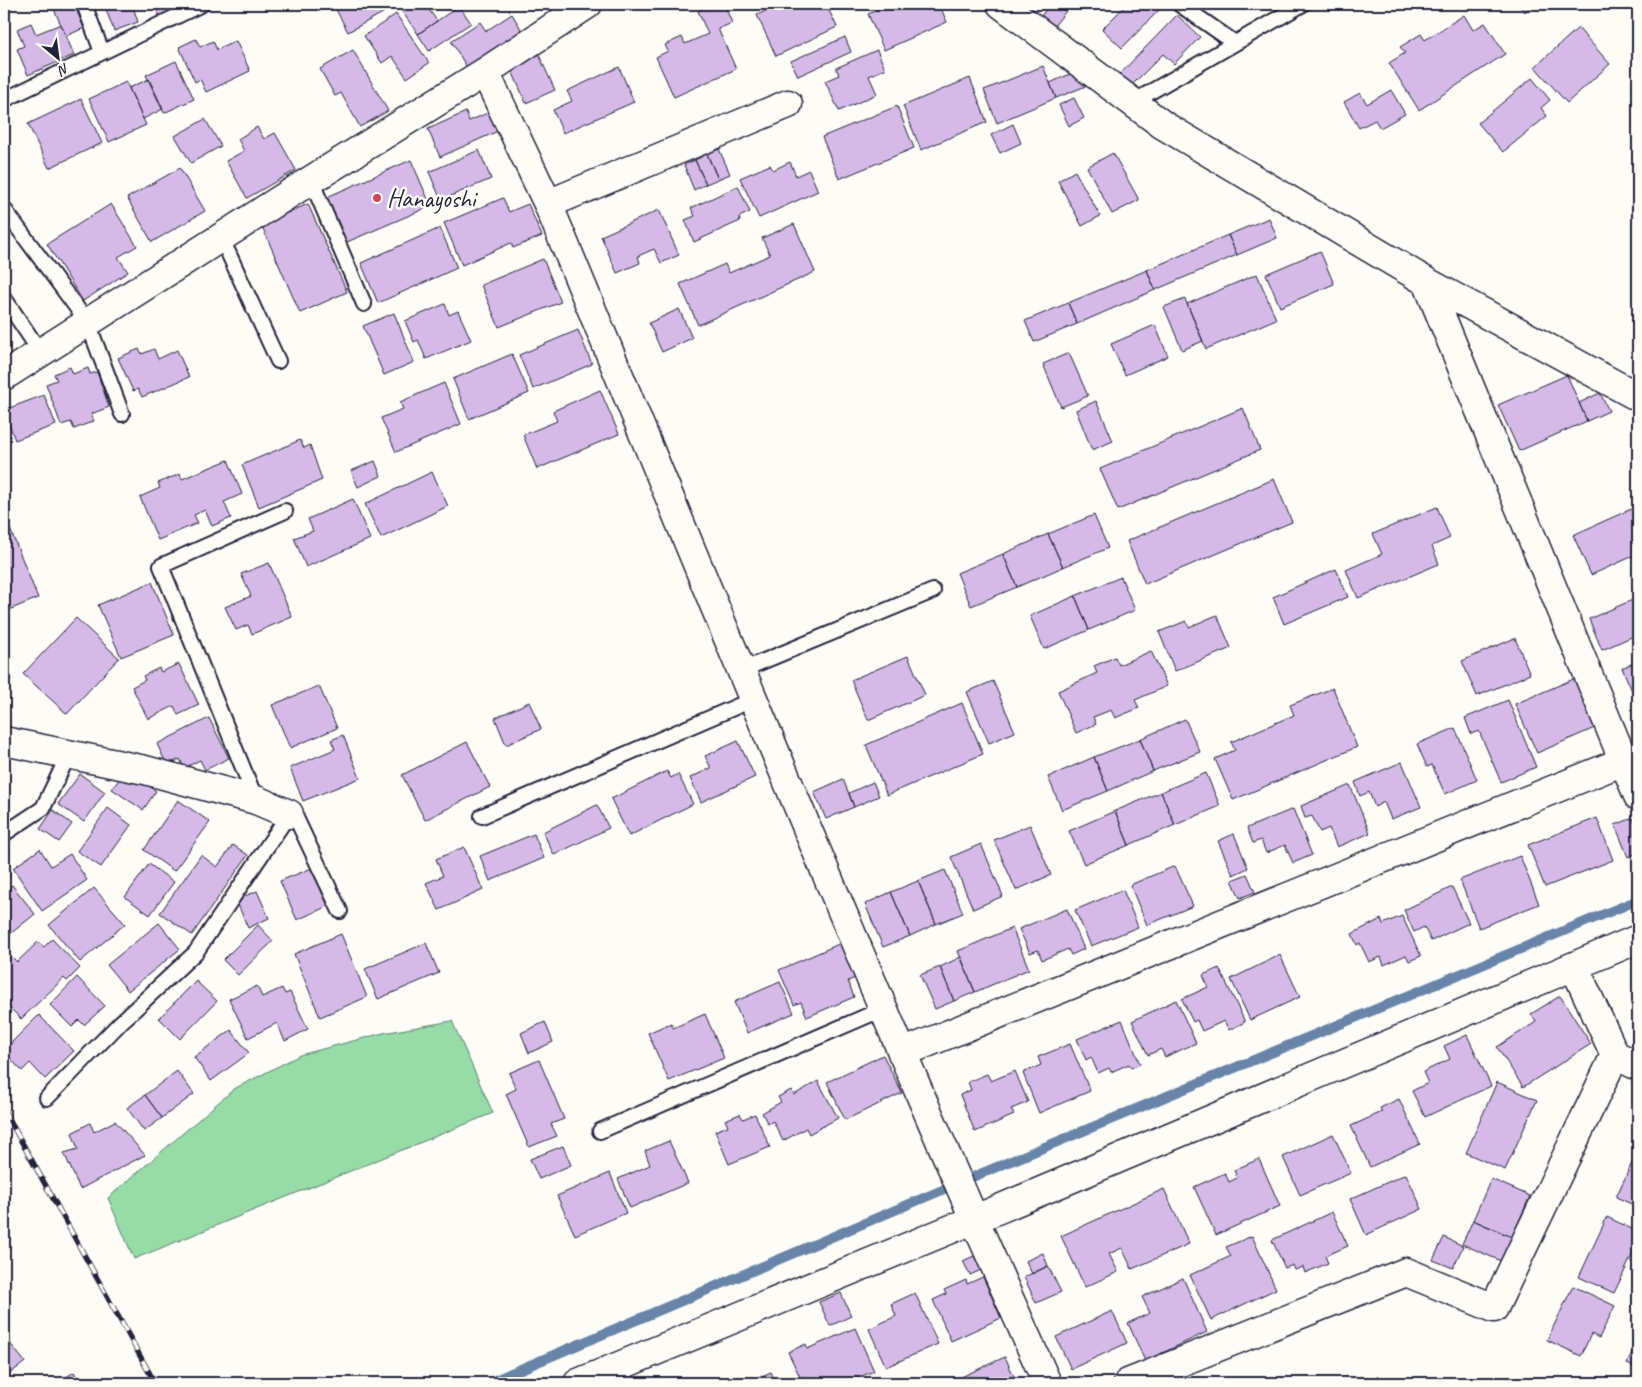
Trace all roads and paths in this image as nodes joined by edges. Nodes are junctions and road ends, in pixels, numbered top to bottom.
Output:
1 (84, 4) edge
2 (202, 4) edge
3 (588, 4) edge
4 (1001, 4) edge
5 (1179, 4) edge
6 (1303, 4) edge
7 (1235, 43) junction
8 (102, 52) junction
9 (485, 72) junction
10 (4, 100) edge
11 (1132, 102) junction
12 (788, 104) dead end
13 (310, 180) junction
14 (548, 204) junction
15 (4, 209) edge
16 (221, 237) junction
17 (1427, 282) junction
18 (4, 298) edge
19 (364, 304) dead end
20 (88, 323) junction
21 (41, 353) junction
22 (278, 361) dead end
23 (4, 376) edge
24 (1638, 396) edge
25 (122, 414) dead end
26 (285, 511) dead end
27 (933, 591) dead end
28 (742, 670) junction
29 (754, 699) junction
30 (4, 741) edge
31 (69, 754) junction
32 (1624, 761) junction
33 (1638, 796) edge
34 (256, 800) junction
35 (289, 814) junction
36 (482, 816) dead end
37 (4, 834) edge
38 (340, 911) dead end
39 (1638, 939) edge
40 (1574, 966) junction
41 (884, 1008) junction
42 (902, 1053) junction
43 (1627, 1060) edge
44 (47, 1098) dead end
45 (600, 1131) dead end
46 (974, 1220) junction
47 (578, 1383) edge
48 (1046, 1383) edge
49 (1128, 1383) edge

1 - 8 lane
2 - 8 lane
3 - 9 street
4 - 11 street
5 - 7 lane
6 - 7 lane
7 - 11 lane
8 - 10 lane
9 - 13 street
9 - 14 street
11 - 17 street
12 - 14 street
13 - 16 street
13 - 19 lane
14 - 28 street
15 - 20 lane
16 - 20 street
16 - 22 lane
17 - 24 street
17 - 32 street
18 - 21 lane
20 - 21 street
20 - 25 lane
21 - 23 street
26 - 34 lane
27 - 28 lane
28 - 29 street
29 - 36 lane
29 - 41 street
30 - 31 street
31 - 34 street
31 - 37 lane
32 - 33 street
32 - 42 street
34 - 35 street
35 - 38 lane
35 - 44 lane
39 - 40 street
40 - 43 street
40 - 46 street
41 - 42 street
41 - 45 lane
42 - 46 street
43 - 49 street
46 - 47 street
46 - 48 street

